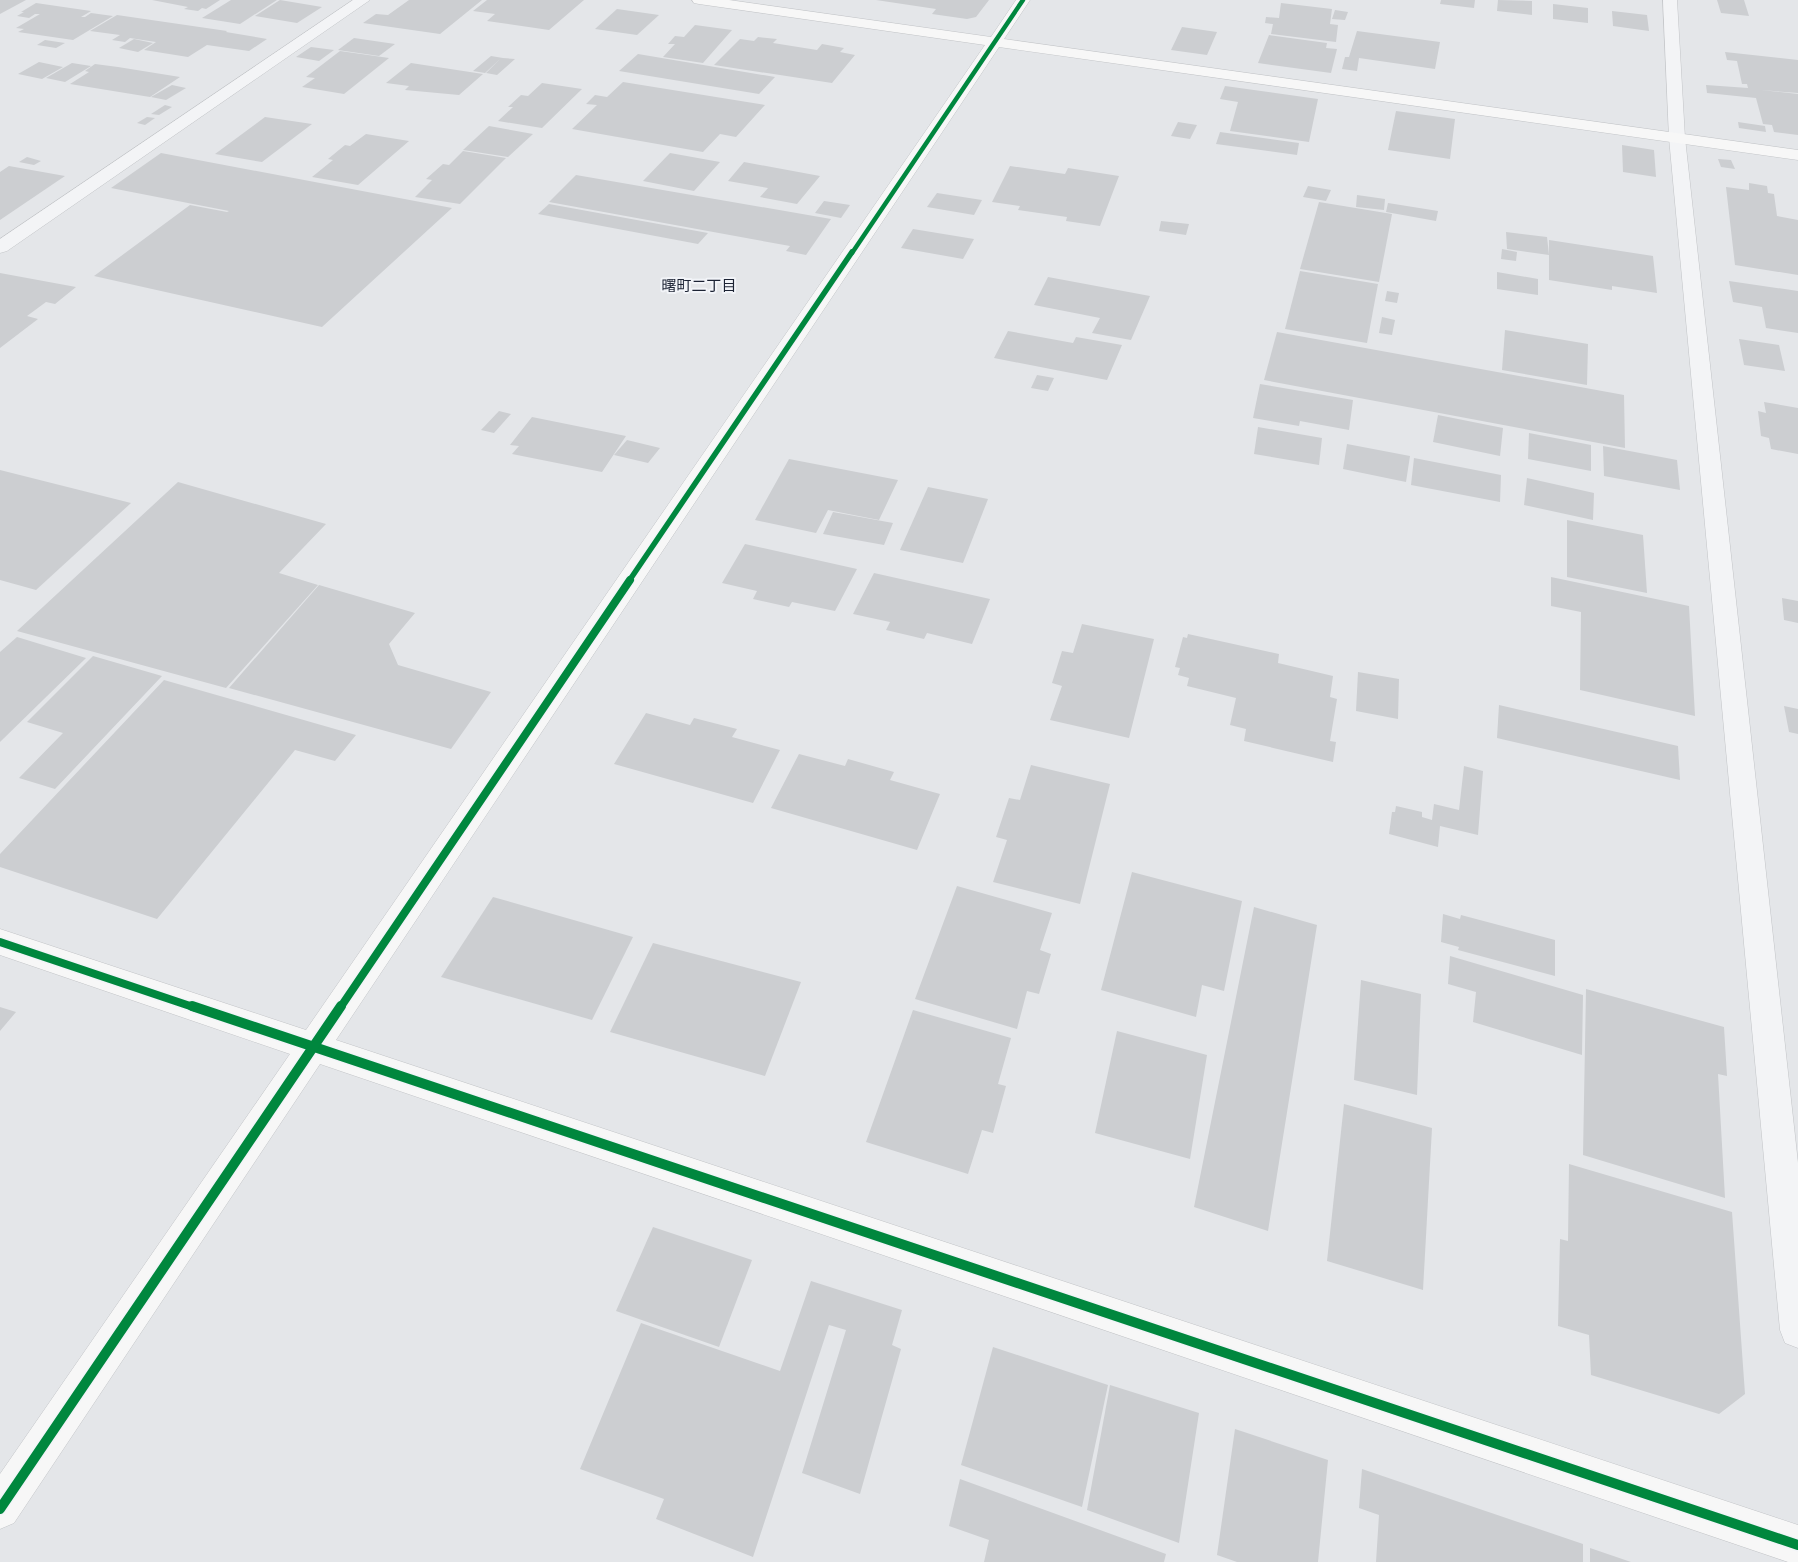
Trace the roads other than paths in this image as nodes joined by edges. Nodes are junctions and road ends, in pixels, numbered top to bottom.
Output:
1 (363, 0) edge
2 (699, 0) edge
3 (1023, 0) edge
4 (1670, 0) edge
5 (994, 41) junction
6 (1677, 138) junction
7 (1798, 155) edge
8 (0, 247) edge
9 (0, 942) edge
10 (313, 1048) junction
11 (1798, 1330) edge
12 (0, 1509) edge
13 (1798, 1545) edge

1 - 8 street
2 - 5 street
3 - 5 street
4 - 6 street
5 - 6 street
5 - 10 street
6 - 7 street
6 - 11 street
9 - 10 street
10 - 12 street
10 - 13 street

